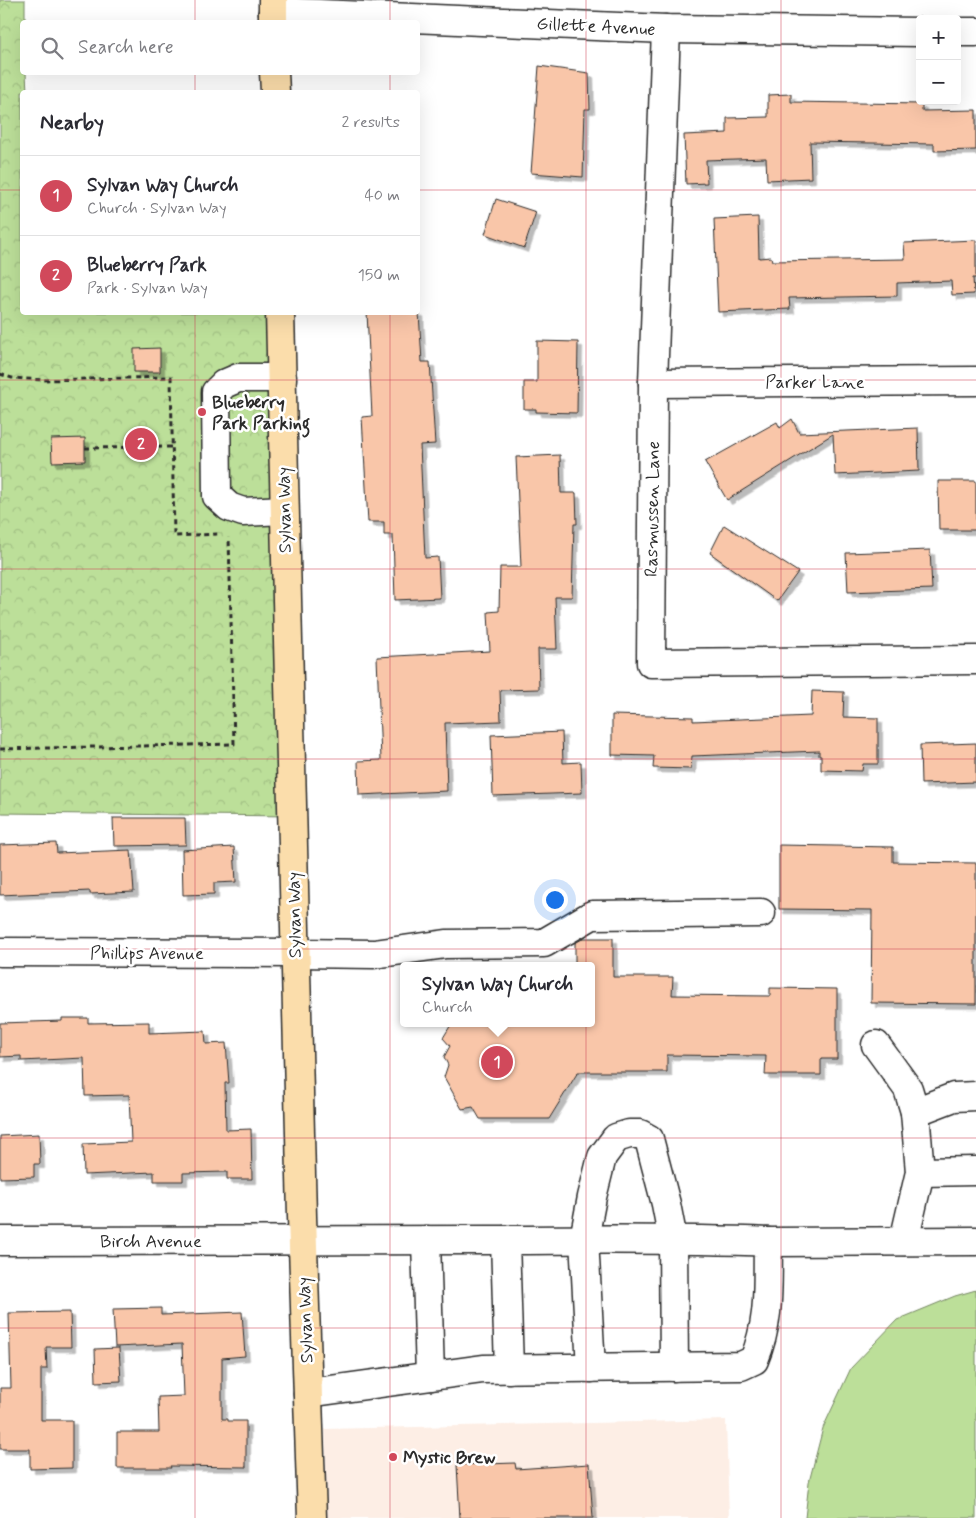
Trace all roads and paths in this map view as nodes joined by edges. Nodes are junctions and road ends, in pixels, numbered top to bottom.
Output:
1 (273, 11) edge
2 (666, 30) junction
3 (916, 32) edge
4 (961, 32) edge
5 (976, 32) edge
6 (274, 75) edge
7 (275, 90) edge
8 (280, 315) edge
9 (0, 374) edge
10 (282, 378) junction
11 (976, 381) edge
12 (653, 383) junction
13 (172, 447) junction
14 (85, 448) dead end
15 (284, 510) junction
16 (220, 534) dead end
17 (229, 534) dead end
18 (976, 660) edge
19 (0, 749) edge
20 (761, 914) dead end
21 (0, 952) edge
22 (295, 953) junction
23 (876, 1045) dead end
24 (976, 1096) edge
25 (915, 1112) junction
26 (976, 1171) edge
27 (920, 1172) junction
28 (426, 1240) junction
29 (505, 1240) junction
30 (584, 1240) junction
31 (673, 1240) junction
32 (0, 1241) edge
33 (303, 1241) junction
34 (976, 1241) edge
35 (768, 1242) junction
36 (904, 1242) junction
37 (674, 1367) junction
38 (591, 1368) junction
39 (510, 1369) junction
40 (430, 1376) junction
41 (308, 1393) junction
42 (312, 1518) edge

1 - 2 street, Gillette Avenue
2 - 3 street, Gillette Avenue
2 - 12 street, Rasmussen Lane
4 - 5 street
6 - 7 main road
8 - 10 main road, Sylvan Way
9 - 13 path
10 - 15 main road, Sylvan Way
10 - 15 street
11 - 12 street, Parker Lane
12 - 18 street, Rasmussen Lane
13 - 14 path
13 - 16 path
15 - 22 main road, Sylvan Way
17 - 19 path
20 - 22 street, Phillips Avenue
21 - 22 street, Phillips Avenue
22 - 33 main road, Sylvan Way
23 - 25 street
24 - 25 street
25 - 27 street
26 - 27 street
27 - 36 street
28 - 29 street, Birch Avenue
28 - 33 street, Birch Avenue
28 - 40 street
29 - 30 street, Birch Avenue
29 - 39 street
30 - 31 street, Birch Avenue
30 - 31 street
30 - 38 street
31 - 35 street, Birch Avenue
31 - 37 street
32 - 33 street, Birch Avenue
33 - 41 main road, Sylvan Way
34 - 36 street, Birch Avenue
35 - 36 street, Birch Avenue
35 - 37 street
37 - 38 street
38 - 39 street
39 - 40 street
40 - 41 street
41 - 42 main road, Sylvan Way

